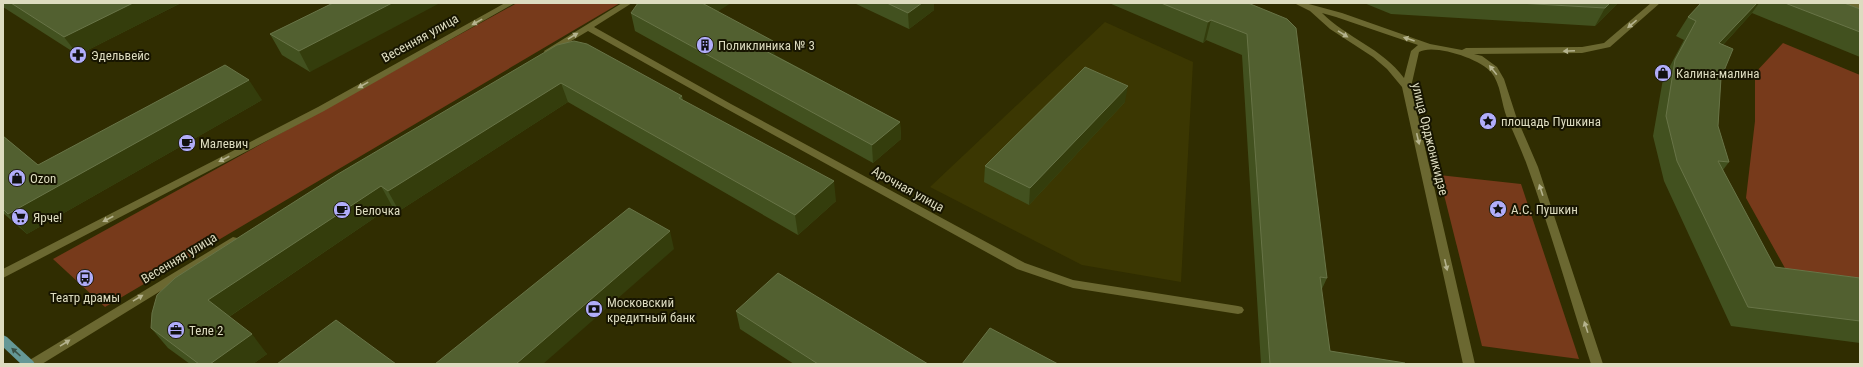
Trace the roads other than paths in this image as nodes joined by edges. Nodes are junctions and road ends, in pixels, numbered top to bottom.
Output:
1 (511, 3) edge
2 (628, 3) edge
3 (1298, 3) edge
4 (1656, 3) edge
5 (1850, 3) edge
6 (1860, 7) edge
7 (1313, 9) junction
8 (588, 27) junction
9 (1428, 46) junction
10 (1460, 52) junction
11 (541, 55) edge
12 (1406, 87) junction
13 (241, 236) edge
14 (3, 274) edge
15 (1238, 310) dead end
16 (3, 340) edge
17 (30, 364) edge
18 (1469, 364) edge
19 (1597, 364) edge

1 -> 14 street, Весенняя улица
2 - 8 street
3 - 7 street
4 -> 10 street
5 - 6 street
9 -> 7 street
7 -> 12 street, улица Орджоникидзе
11 -> 8 street
8 - 15 street, Арочная улица
9 - 10 street
9 - 12 street
19 -> 10 street
12 -> 18 street, улица Орджоникидзе
17 -> 13 street, Весенняя улица
17 -> 16 main road

